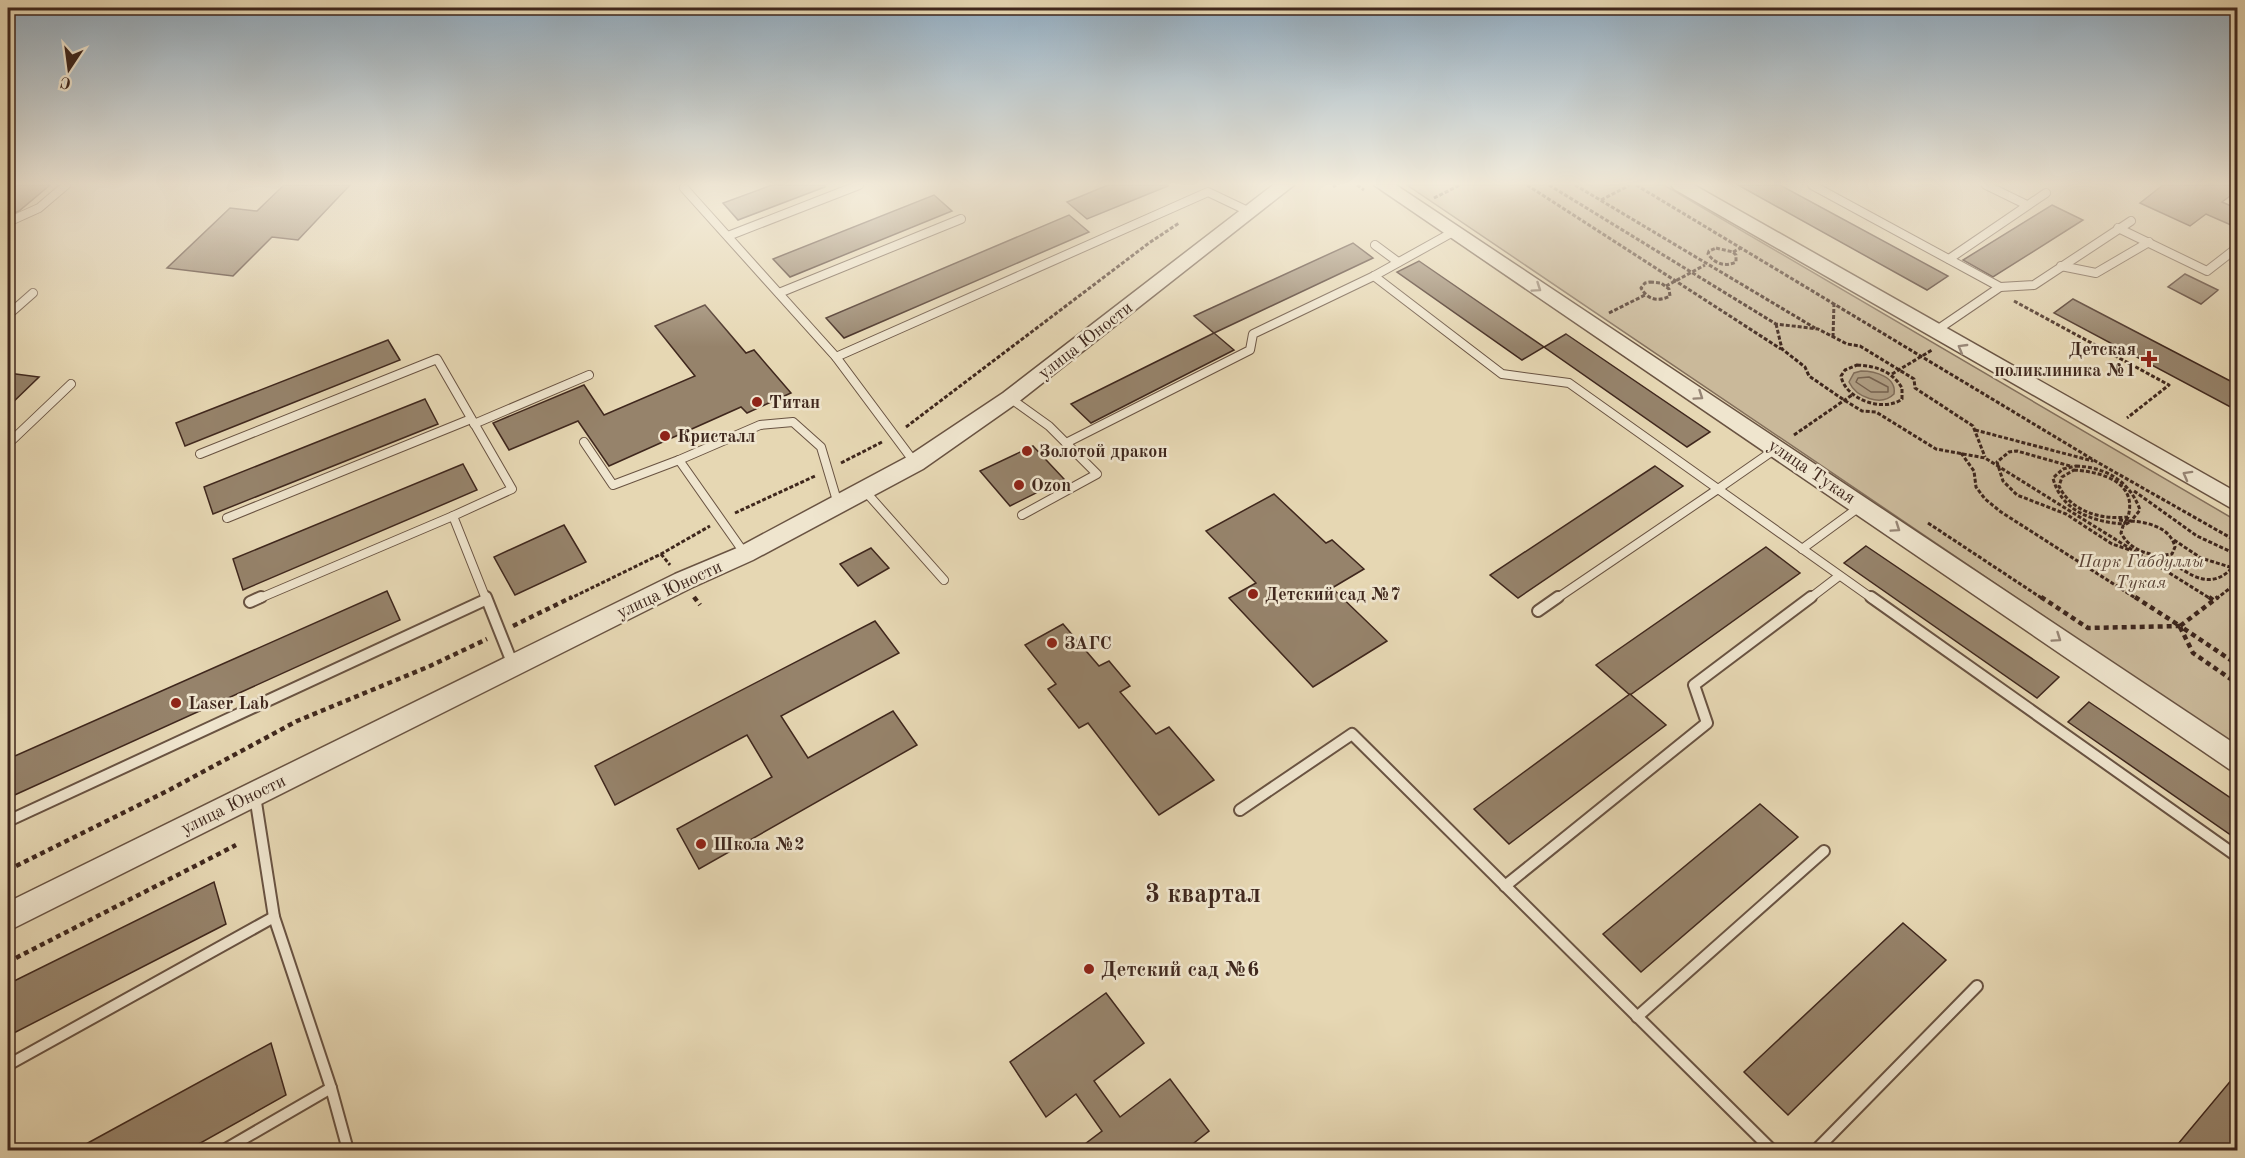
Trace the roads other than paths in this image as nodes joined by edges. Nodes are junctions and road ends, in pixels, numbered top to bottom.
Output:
1 (731, 239) edge
2 (912, 239) edge
3 (1102, 239) edge
4 (1215, 239) edge
5 (1440, 239) edge
6 (1464, 239) edge
7 (1773, 239) edge
8 (1911, 239) edge
9 (1978, 239) edge
10 (2101, 239) edge
11 (2142, 239) edge
12 (2149, 242) junction
13 (1375, 245) dead end
14 (2238, 247) edge
15 (1948, 259) junction
16 (1398, 262) junction
17 (2061, 266) junction
18 (1374, 276) junction
19 (2000, 287) junction
20 (33, 293) dead end
21 (779, 293) junction
22 (8, 315) edge
23 (1941, 336) junction
24 (836, 357) junction
25 (589, 375) dead end
26 (70, 384) dead end
27 (1010, 398) junction
28 (472, 422) junction
29 (584, 442) dead end
30 (1066, 442) junction
31 (8, 444) edge
32 (1777, 448) junction
33 (200, 454) dead end
34 (679, 460) junction
35 (915, 462) junction
36 (1718, 489) junction
37 (865, 491) junction
38 (838, 504) junction
39 (2238, 504) edge
40 (1862, 505) junction
41 (1022, 515) dead end
42 (453, 516) junction
43 (228, 519) dead end
44 (1802, 549) junction
45 (745, 554) junction
46 (1839, 576) junction
47 (944, 580) dead end
48 (485, 600) junction
49 (250, 602) dead end
50 (1538, 611) dead end
51 (513, 665) junction
52 (2238, 761) edge
53 (255, 793) junction
54 (1240, 810) dead end
55 (8, 821) edge
56 (1824, 851) dead end
57 (2238, 857) edge
58 (1505, 886) junction
59 (8, 917) edge
60 (274, 917) junction
61 (1977, 986) dead end
62 (1637, 1017) junction
63 (8, 1065) edge
64 (331, 1088) junction
65 (224, 1150) edge
66 (348, 1150) edge
67 (1772, 1150) edge
68 (1816, 1150) edge

1 - 21 lane
2 - 21 lane
3 - 24 lane
4 - 27 street, улица Юности
5 - 16 lane
6 -> 32 street, улица Тукая
7 - 23 street
8 - 15 lane
9 - 15 lane
10 - 17 lane
11 - 12 lane
12 - 14 lane
12 - 17 lane
13 - 16 lane
15 - 19 lane
16 - 18 lane
17 - 19 lane
18 - 30 lane
18 - 36 lane
19 - 23 lane
20 - 22 lane
21 - 24 lane
39 -> 23 street
24 - 35 lane
25 - 28 lane
26 - 31 lane
27 - 30 lane
27 - 35 street, улица Юности
28 - 33 lane
28 - 42 lane
28 - 43 lane
29 - 34 lane
30 - 41 lane
32 - 36 lane
32 - 40 street, улица Тукая
34 - 38 lane
34 - 45 lane
35 - 37 street, улица Юности
36 - 44 lane
36 - 50 lane
37 - 38 street, улица Юности
37 - 47 lane
38 - 45 street, улица Юности
40 - 44 lane
40 -> 52 street, улица Тукая
42 - 48 lane
42 - 49 lane
44 - 46 lane
45 - 51 street, улица Юности
46 - 57 lane
46 - 58 lane
48 - 51 lane
48 - 55 lane
51 - 53 street, улица Юности
53 - 59 street, улица Юности
53 - 60 lane
54 - 58 lane
56 - 62 lane
58 - 62 lane
60 - 63 lane
60 - 64 lane
61 - 68 lane
62 - 67 lane
64 - 65 lane
64 - 66 lane

